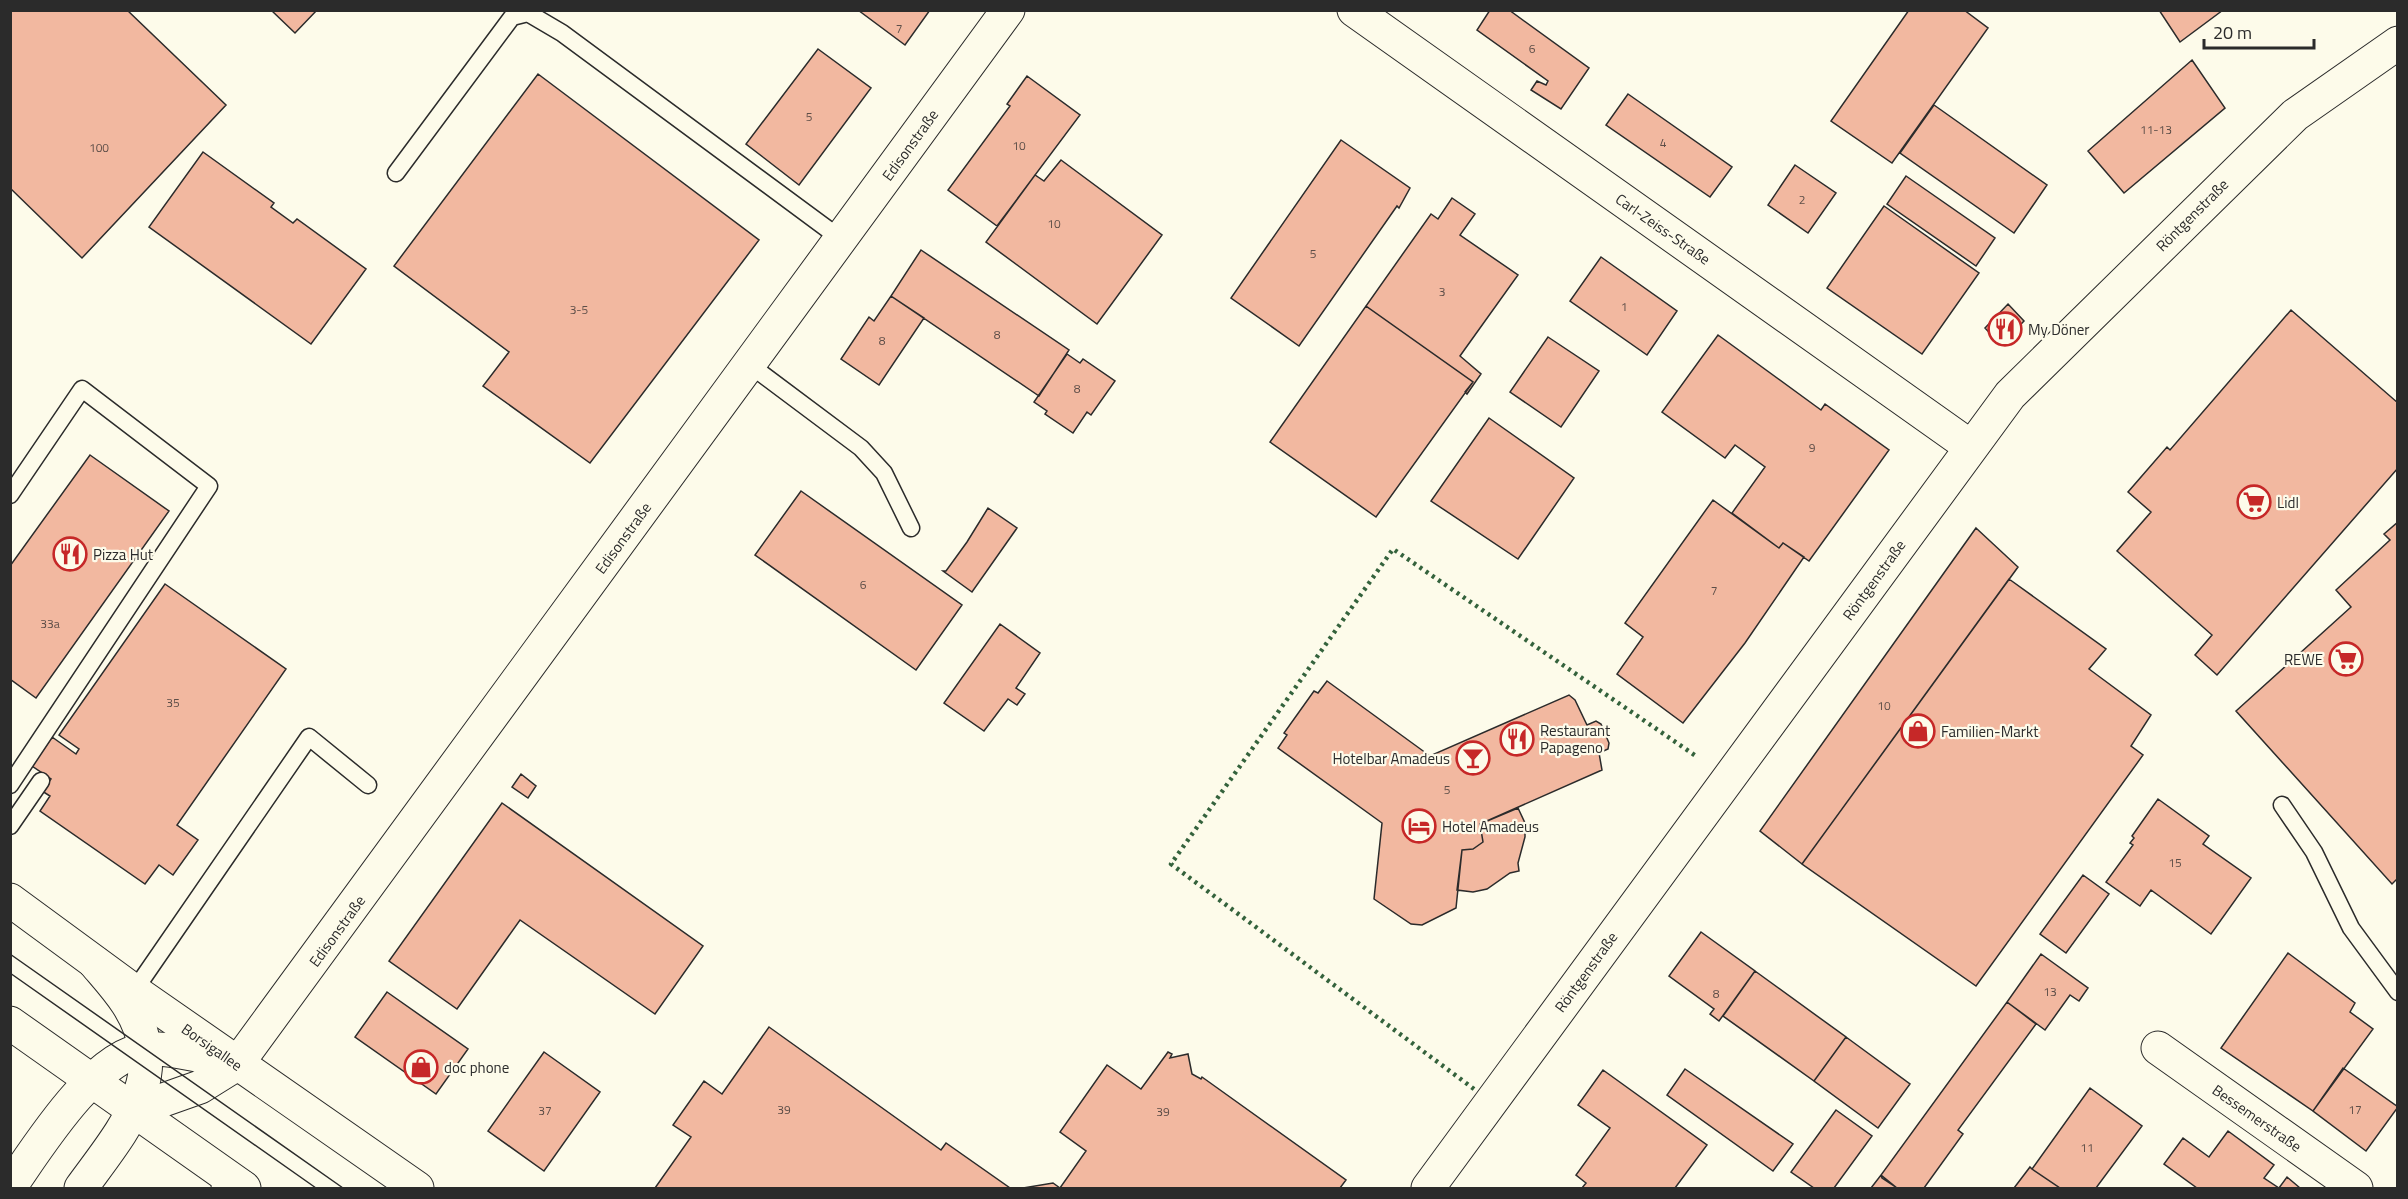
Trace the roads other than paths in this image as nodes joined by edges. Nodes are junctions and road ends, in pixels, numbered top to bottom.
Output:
1 (1008, 10) edge
2 (1354, 10) edge
3 (2397, 43) edge
4 (396, 173) dead end
5 (841, 239) junction
6 (750, 365) junction
7 (1971, 447) junction
8 (10, 495) edge
9 (911, 528) dead end
10 (41, 781) dead end
11 (10, 785) edge
12 (368, 785) dead end
13 (2282, 805) dead end
14 (10, 826) edge
15 (10, 900) edge
16 (95, 963) junction
17 (134, 992) junction
18 (2397, 992) edge
19 (10, 1023) edge
20 (2158, 1048) dead end
21 (146, 1049) junction
22 (237, 1065) junction
23 (92, 1080) junction
24 (135, 1110) junction
25 (10, 1141) edge
26 (10, 1149) edge
27 (10, 1186) edge
28 (81, 1188) edge
29 (238, 1188) edge
30 (417, 1188) edge
31 (1428, 1188) edge
32 (2356, 1188) edge

1 - 5 main road, Edisonstraße
2 - 7 main road, Carl-Zeiss-Straße
3 - 7 main road, Röntgenstraße
4 - 5 lane
5 - 6 main road, Edisonstraße
6 - 9 lane
6 - 22 main road, Edisonstraße
7 - 31 main road, Röntgenstraße
8 - 11 lane
10 - 14 lane
12 - 17 lane
13 - 18 lane
15 - 16 main road, Borsigallee
16 - 17 main road, Borsigallee
16 - 21 main road
17 - 22 main road, Borsigallee
19 - 23 main road
20 - 32 main road, Bessemerstraße
21 - 22 main road
21 - 23 main road
21 - 24 main road
22 - 24 main road
22 - 30 main road, Borsigallee
23 - 24 main road
23 - 27 main road
24 - 28 main road
24 - 29 main road
25 - 26 main road

